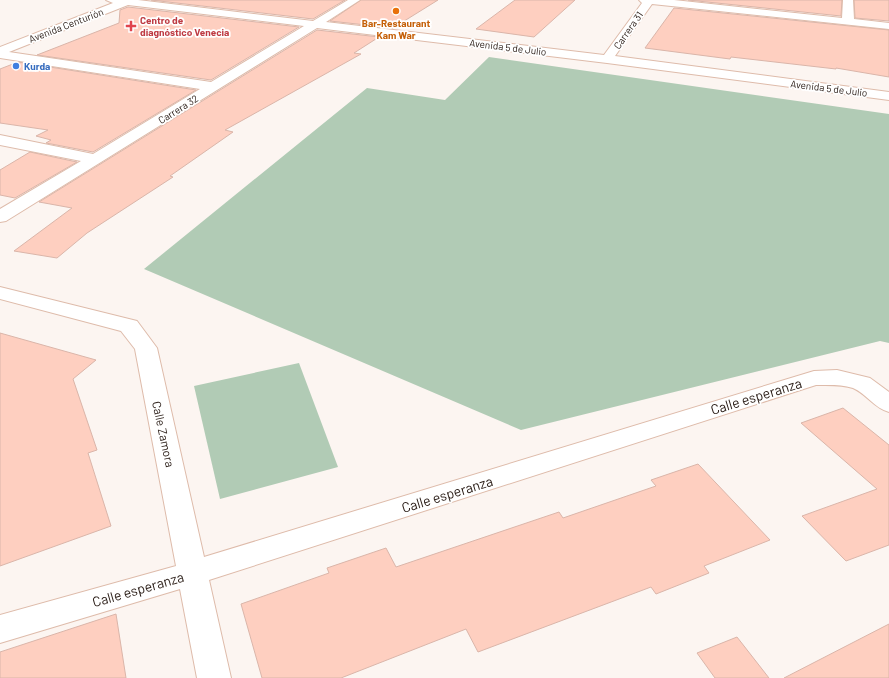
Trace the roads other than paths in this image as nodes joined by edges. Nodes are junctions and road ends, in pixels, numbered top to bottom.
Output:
1 (111, 0) edge
2 (177, 0) edge
3 (355, 0) edge
4 (644, 0) edge
5 (649, 0) edge
6 (848, 0) edge
7 (129, 1) edge
8 (321, 20) junction
9 (848, 22) junction
10 (889, 26) edge
11 (0, 51) edge
12 (0, 54) edge
13 (610, 55) junction
14 (214, 87) junction
15 (889, 87) edge
16 (889, 96) edge
17 (0, 140) edge
18 (96, 159) junction
19 (0, 217) edge
20 (0, 293) edge
21 (889, 404) edge
22 (193, 573) junction
23 (0, 629) edge
24 (214, 678) edge

1 - 7 street, Avenida 5 de Julio
2 - 8 street, Avenida 5 de Julio
3 - 8 street, Carrera 32
4 - 5 street
5 - 9 street
5 - 13 street, Carrera 31
6 - 9 street
7 - 8 street, Avenida 5 de Julio
7 - 11 street, Avenida Centurión
8 - 13 street, Avenida 5 de Julio
8 - 14 street, Carrera 32
9 - 10 street
12 - 14 street
13 - 15 street, Avenida 5 de Julio
13 - 16 street, Avenida 5 de Julio
14 - 18 street, Carrera 32
17 - 18 street
18 - 19 street, Carrera 32
20 - 22 street, Calle Zamora
21 - 22 street, Calle esperanza
22 - 23 street, Calle esperanza
22 - 24 street, Calle Zamora

